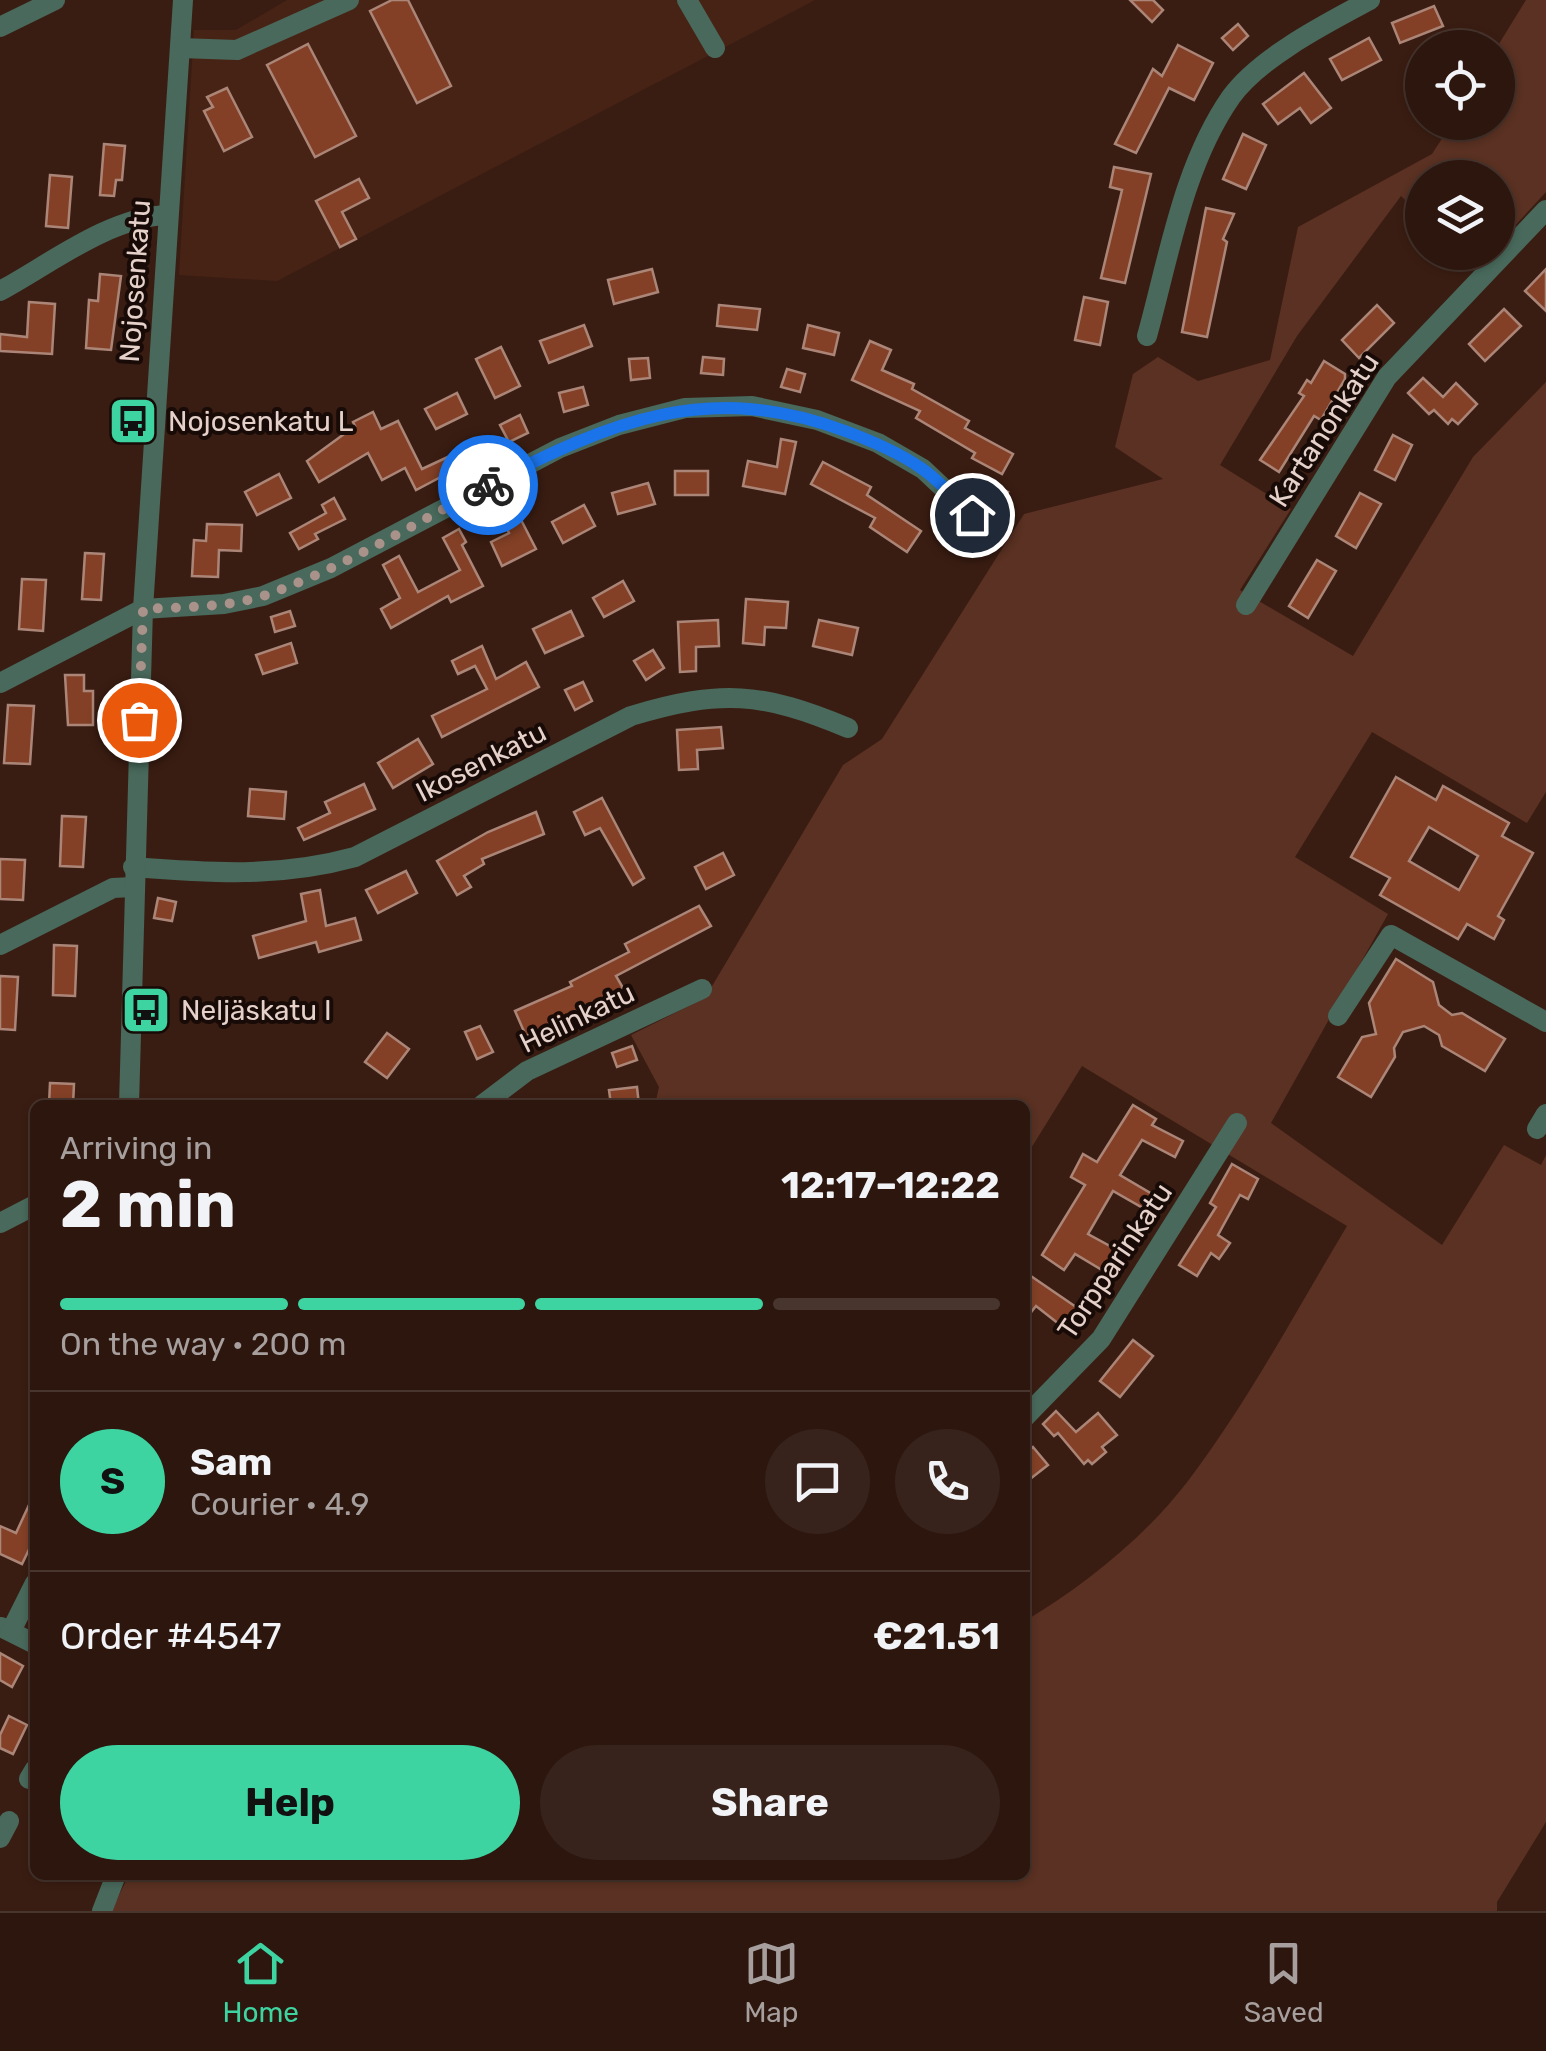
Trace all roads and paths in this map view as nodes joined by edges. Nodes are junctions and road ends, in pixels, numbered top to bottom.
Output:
1 (56, 0) edge
2 (183, 0) edge
3 (349, 0) edge
4 (687, 0) edge
5 (1370, 0) edge
6 (0, 27) edge
7 (180, 48) junction
8 (715, 48) dead end
9 (1546, 210) edge
10 (166, 216) junction
11 (0, 291) edge
12 (1146, 336) dead end
13 (972, 515) dead end
14 (1246, 605) dead end
15 (143, 609) junction
16 (0, 684) edge
17 (848, 728) dead end
18 (133, 877) junction
19 (0, 945) edge
20 (702, 989) dead end
21 (1338, 1016) dead end
22 (1546, 1022) edge
23 (129, 1100) edge
24 (489, 1100) edge
25 (1237, 1123) dead end
26 (30, 1209) edge
27 (0, 1224) edge
28 (1030, 1412) edge
29 (30, 1590) edge
30 (5, 1628) edge
31 (30, 1641) edge
32 (114, 1880) edge
33 (102, 1911) edge

1 - 6 street
2 - 7 street, Nojosenkatu
3 - 7 street
4 - 8 street
5 - 12 street
7 - 10 street, Nojosenkatu
9 - 14 street, Kartanonkatu
10 - 11 street
10 - 15 street, Nojosenkatu
13 - 15 street
15 - 16 street
15 - 18 street, Nojosenkatu
17 - 18 street, Ikosenkatu
18 - 19 street
18 - 23 street, Nojosenkatu
20 - 24 street, Helinkatu
21 - 22 street
25 - 28 street, Torpparinkatu
26 - 27 street
29 - 30 street
30 - 31 street
32 - 33 street

